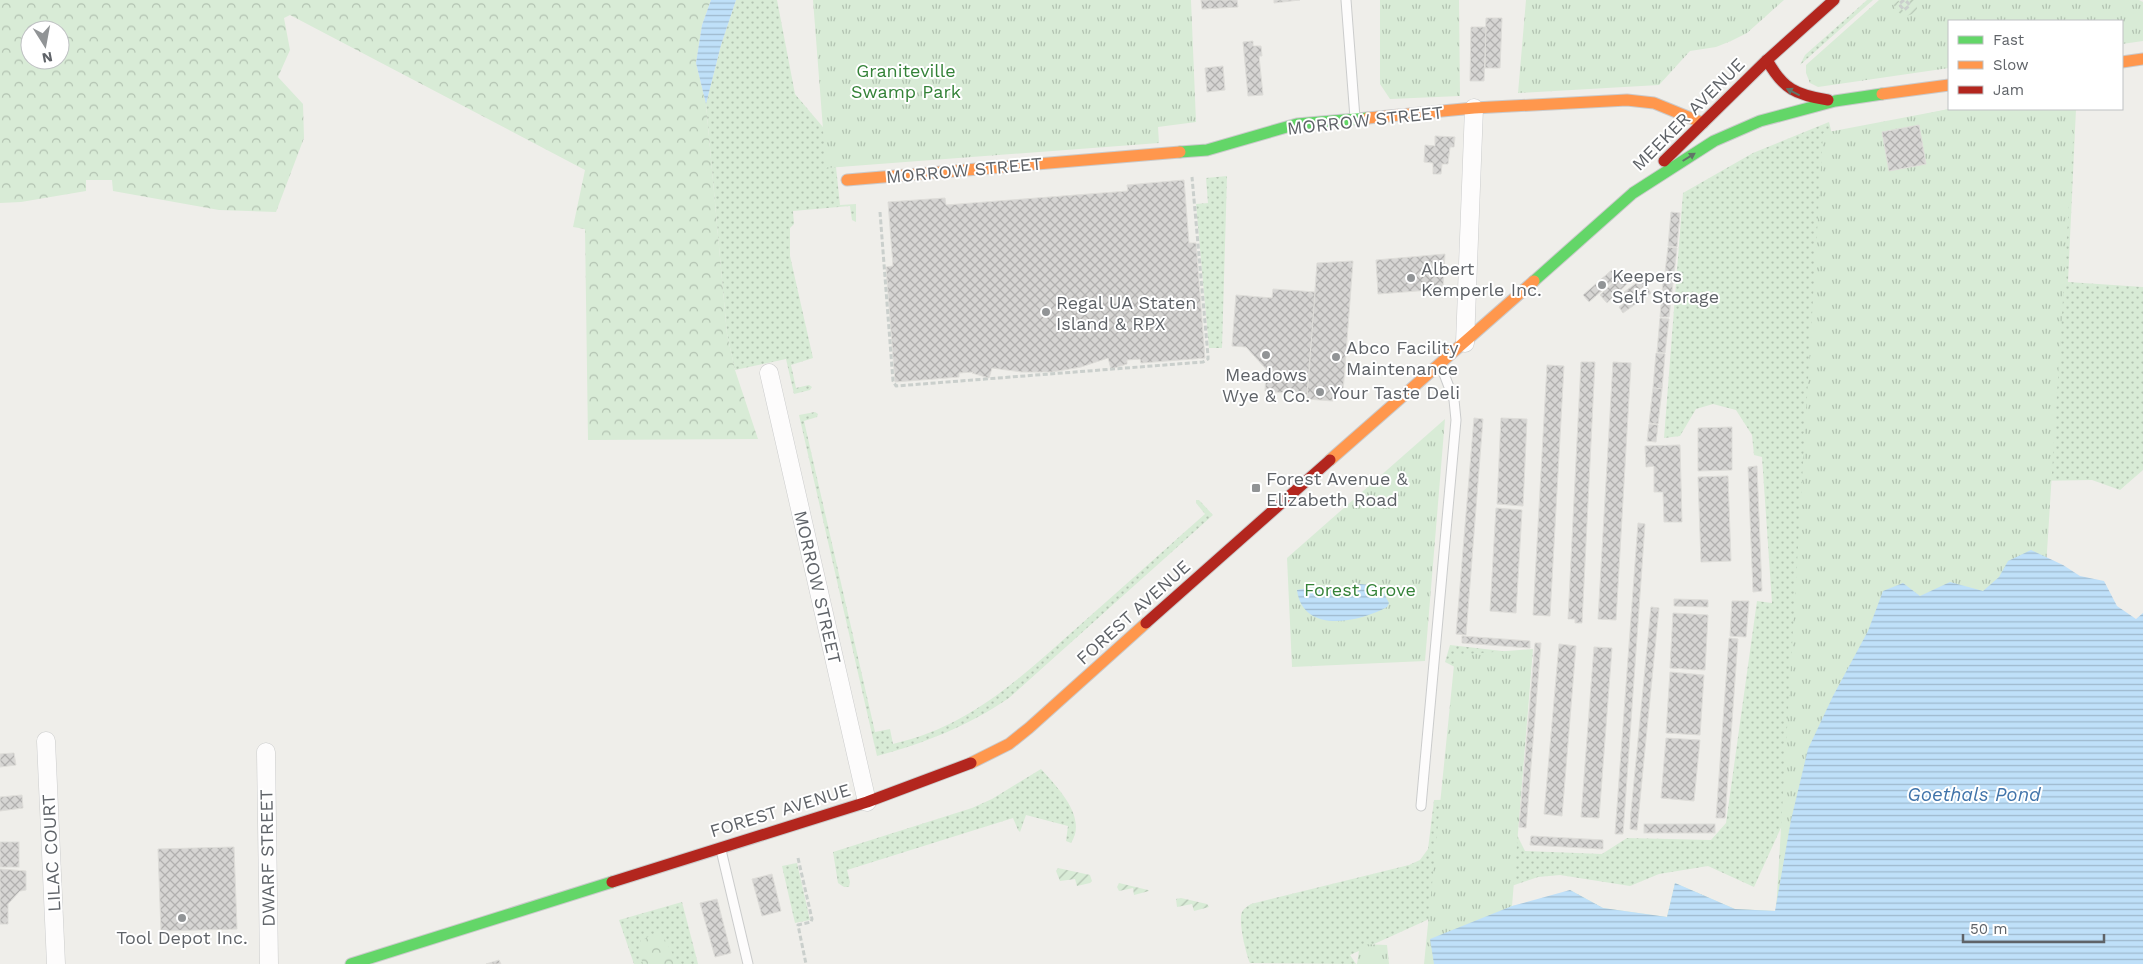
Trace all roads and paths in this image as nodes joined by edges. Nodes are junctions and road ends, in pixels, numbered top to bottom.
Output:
1 (1346, 0) edge
2 (1834, 0) edge
3 (2143, 59) edge
4 (1767, 60) junction
5 (2123, 62) edge
6 (1948, 85) edge
7 (1834, 101) junction
8 (1474, 108) junction
9 (1355, 118) junction
10 (1703, 123) junction
11 (1192, 177) dead end
12 (847, 180) dead end
13 (1633, 192) junction
14 (880, 212) dead end
15 (1465, 343) junction
16 (1440, 364) junction
17 (769, 372) dead end
18 (46, 741) dead end
19 (266, 752) dead end
20 (867, 802) junction
21 (1421, 806) dead end
22 (720, 847) junction
23 (798, 858) dead end
24 (56, 964) edge
25 (269, 964) edge
26 (351, 964) edge
27 (748, 964) edge
28 (806, 964) edge

1 - 9 lane
2 - 4 main road
3 - 5 main road
7 -> 4 main road, FOREST AVENUE
4 - 10 main road, MEEKER AVENUE
6 - 7 main road, FOREST AVENUE
13 -> 7 main road, FOREST AVENUE
8 - 9 main road, MORROW STREET
8 - 10 main road, MORROW STREET
8 - 15 street
9 - 12 main road, MORROW STREET
10 - 13 main road, MEEKER AVENUE
11 - 14 path
13 - 15 main road, FOREST AVENUE
15 - 16 main road, FOREST AVENUE
16 - 20 main road, FOREST AVENUE
16 - 21 lane
17 - 20 street, MORROW STREET
18 - 24 street, LILAC COURT
19 - 25 street, DWARF STREET
20 - 22 main road, FOREST AVENUE
22 - 26 main road, FOREST AVENUE
22 - 27 lane
23 - 28 path

